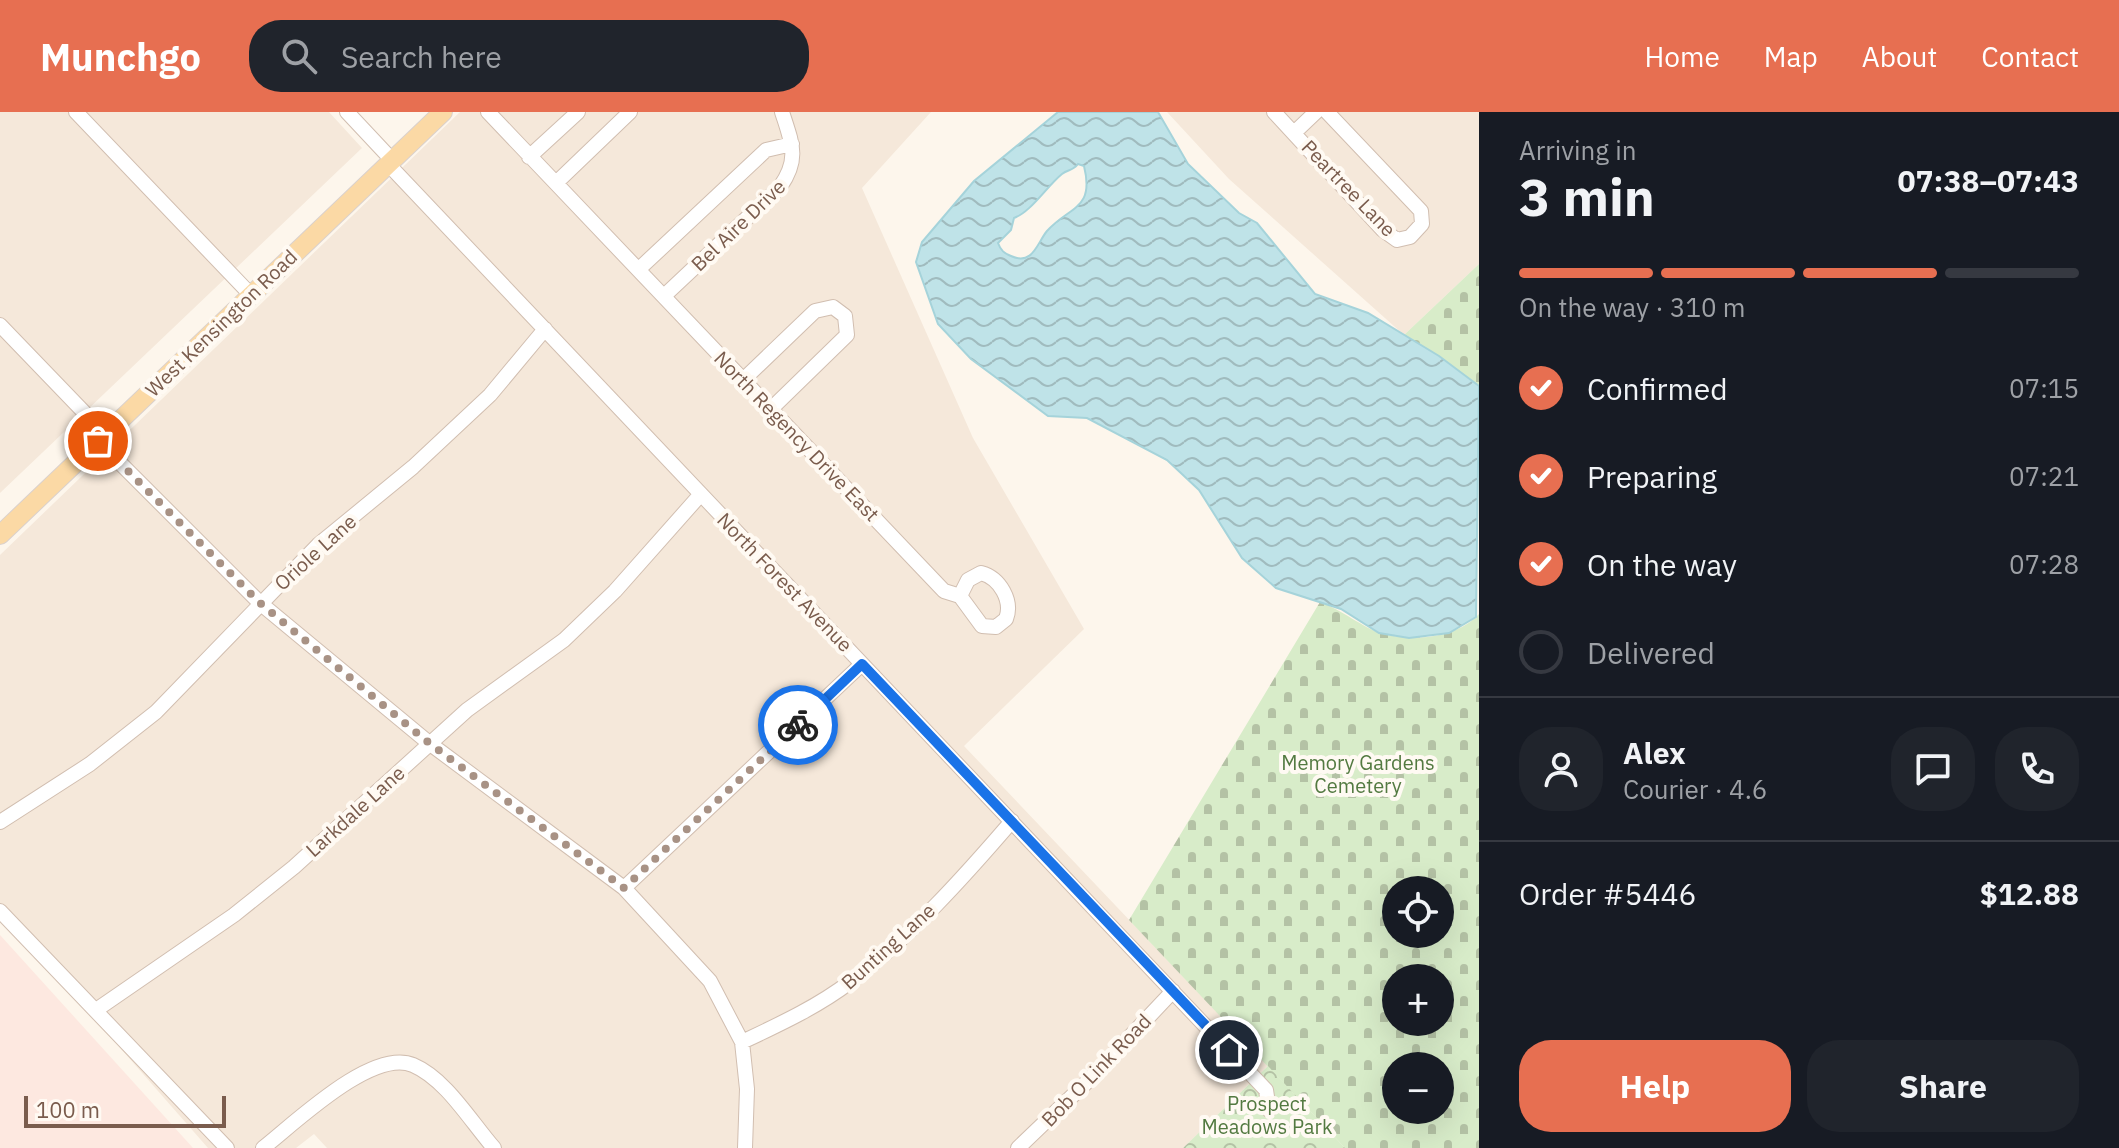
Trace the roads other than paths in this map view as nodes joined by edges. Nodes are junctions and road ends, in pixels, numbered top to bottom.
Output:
1 (76, 112) edge
2 (347, 112) edge
3 (443, 112) edge
4 (488, 112) edge
5 (578, 112) edge
6 (630, 112) edge
7 (782, 112) edge
8 (1274, 112) edge
9 (1316, 112) edge
10 (1327, 112) edge
11 (1295, 132) junction
12 (792, 144) junction
13 (529, 157) junction
14 (390, 162) junction
15 (556, 183) junction
16 (639, 269) junction
17 (251, 295) junction
18 (664, 296) junction
19 (0, 325) edge
20 (545, 329) junction
21 (742, 381) junction
22 (772, 408) junction
23 (102, 438) junction
24 (701, 494) junction
25 (0, 535) edge
26 (960, 596) dead end
27 (260, 603) junction
28 (862, 664) junction
29 (429, 743) junction
30 (1012, 821) junction
31 (0, 822) edge
32 (624, 888) junction
33 (0, 911) edge
34 (1173, 991) junction
35 (96, 1010) junction
36 (742, 1042) junction
37 (1269, 1110) dead end
38 (227, 1148) edge
39 (263, 1148) edge
40 (494, 1148) edge
41 (745, 1148) edge
42 (1018, 1148) edge

1 - 17 street
2 - 14 street, North Forest Avenue
3 - 14 main road, West Kensington Road
4 - 13 street, North Regency Drive East
5 - 13 street
6 - 15 street
7 - 12 street, Bel Aire Drive
8 - 11 street, Peartree Lane
9 - 11 street
10 - 11 street, Peartree Lane
12 - 16 street, Bel Aire Drive
12 - 18 street, Bel Aire Drive
13 - 15 street, North Regency Drive East
14 - 17 main road, West Kensington Road
14 - 20 street, North Forest Avenue
15 - 16 street, North Regency Drive East
16 - 18 street, North Regency Drive East
17 - 23 main road, West Kensington Road
18 - 21 street, North Regency Drive East
19 - 23 street
20 - 24 street, North Forest Avenue
20 - 27 street, Oriole Lane
21 - 22 street, North Regency Drive East
21 - 22 street
22 - 26 street, North Regency Drive East
23 - 25 main road, West Kensington Road
23 - 27 street
24 - 28 street, North Forest Avenue
24 - 29 street, Larkdale Lane
27 - 29 street
27 - 31 street, Oriole Lane
28 - 30 street, North Forest Avenue
28 - 32 street
29 - 32 street
29 - 35 street, Larkdale Lane
30 - 34 street, North Forest Avenue
30 - 36 street, Bunting Lane
32 - 36 street
33 - 35 street
34 - 37 street, North Forest Avenue
34 - 42 street, Bob O Link Road
35 - 38 street
36 - 41 street
39 - 40 street

